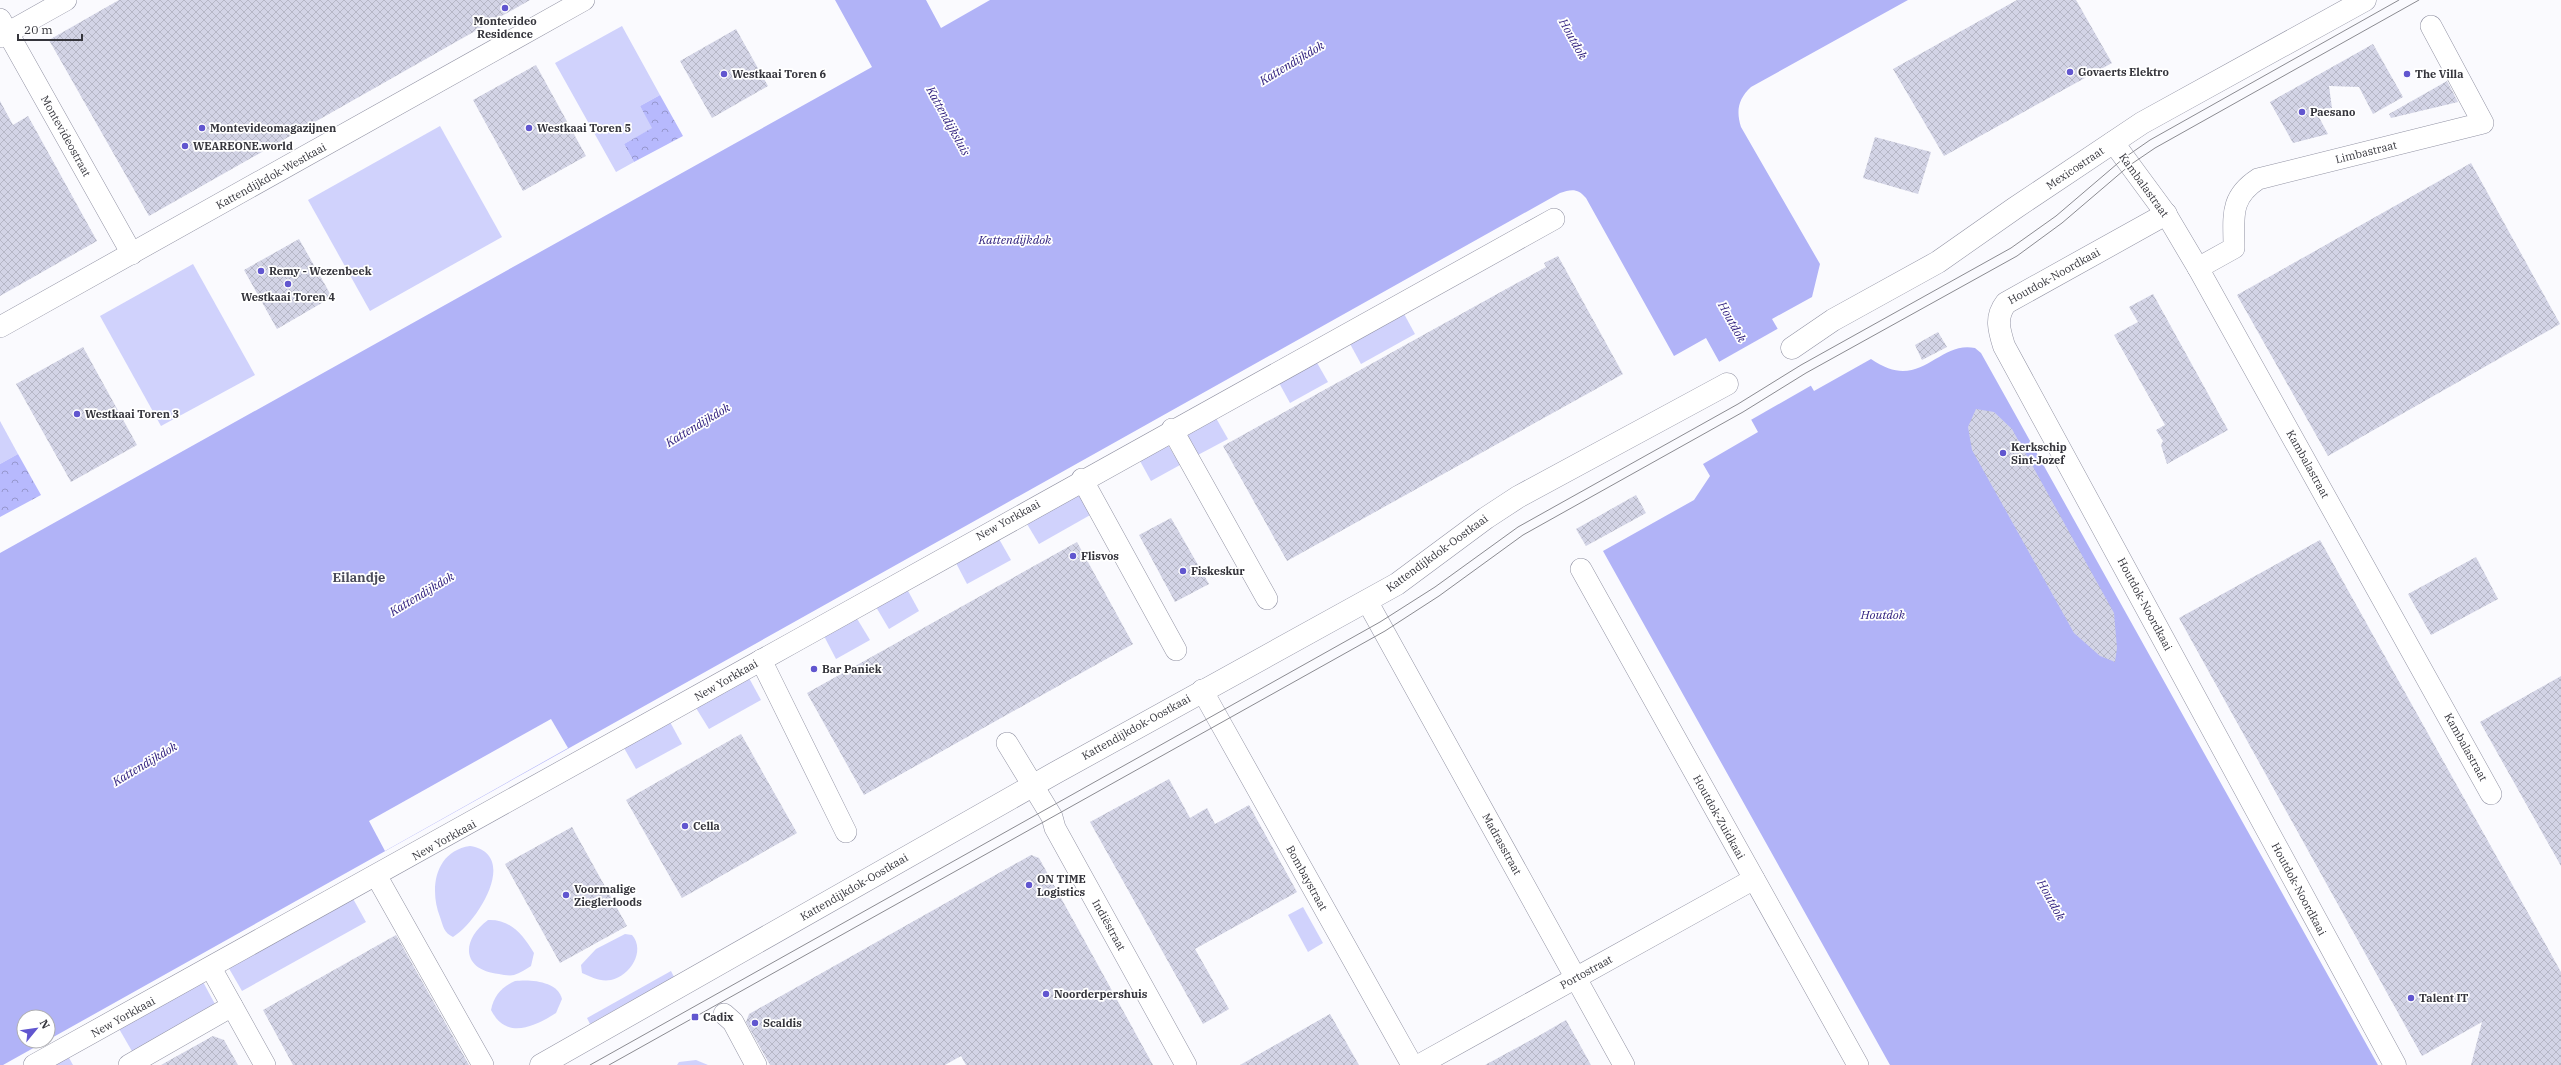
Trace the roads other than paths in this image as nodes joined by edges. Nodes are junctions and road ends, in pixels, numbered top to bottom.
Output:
1 (66, 0) edge
2 (584, 0) edge
3 (2365, 0) edge
4 (2431, 26) dead end
5 (2, 30) edge
6 (2113, 142) junction
7 (2166, 214) junction
8 (1554, 219) dead end
9 (132, 254) junction
10 (2198, 268) junction
11 (0, 327) edge
12 (1792, 348) dead end
13 (1727, 384) dead end
14 (1172, 429) junction
15 (1082, 479) junction
16 (1581, 569) dead end
17 (1267, 599) dead end
18 (1367, 601) junction
19 (1176, 650) dead end
20 (760, 660) junction
21 (1202, 690) junction
22 (1007, 743) dead end
23 (1032, 786) junction
24 (2491, 794) dead end
25 (846, 832) dead end
26 (377, 877) junction
27 (1754, 879) junction
28 (211, 968) junction
29 (1576, 978) junction
30 (232, 1006) junction
31 (724, 1014) dead end
32 (34, 1065) edge
33 (130, 1065) edge
34 (265, 1065) edge
35 (483, 1065) edge
36 (541, 1065) edge
37 (756, 1065) edge
38 (1186, 1065) edge
39 (1412, 1065) edge
40 (1419, 1065) edge
41 (1624, 1065) edge
42 (1858, 1065) edge
43 (2395, 1065) edge

1 - 5 street
2 - 9 street, Kattendijkdok-Westkaai
3 - 6 street, Mexicostraat
4 - 10 street, Limbastraat
5 - 9 street, Montevideostraat
6 - 7 street, Kambalastraat
6 - 12 street, Mexicostraat
7 - 10 street, Kambalastraat
7 - 43 street, Houtdok-Noordkaai
8 - 14 street, New Yorkkaai
9 - 11 street, Kattendijkdok-Westkaai
10 - 24 street, Kambalastraat
13 - 18 street, Kattendijkdok-Oostkaai
14 - 15 street, New Yorkkaai
14 - 17 street
15 - 19 street
15 - 20 street, New Yorkkaai
16 - 27 street, Houtdok-Zuidkaai
18 - 21 street, Kattendijkdok-Oostkaai
18 - 29 street, Madrasstraat
20 - 25 street
20 - 26 street, New Yorkkaai
21 - 23 street, Kattendijkdok-Oostkaai
21 - 39 street, Bombaystraat
22 - 23 street, Indiëstraat
23 - 36 street, Kattendijkdok-Oostkaai
23 - 38 street, Indiëstraat
26 - 28 street, New Yorkkaai
26 - 35 street
27 - 29 street, Portostraat
27 - 42 street, Houtdok-Zuidkaai
28 - 30 street
28 - 32 street, New Yorkkaai
29 - 40 street, Portostraat
29 - 41 street, Madrasstraat
30 - 33 street
30 - 34 street
31 - 37 street

